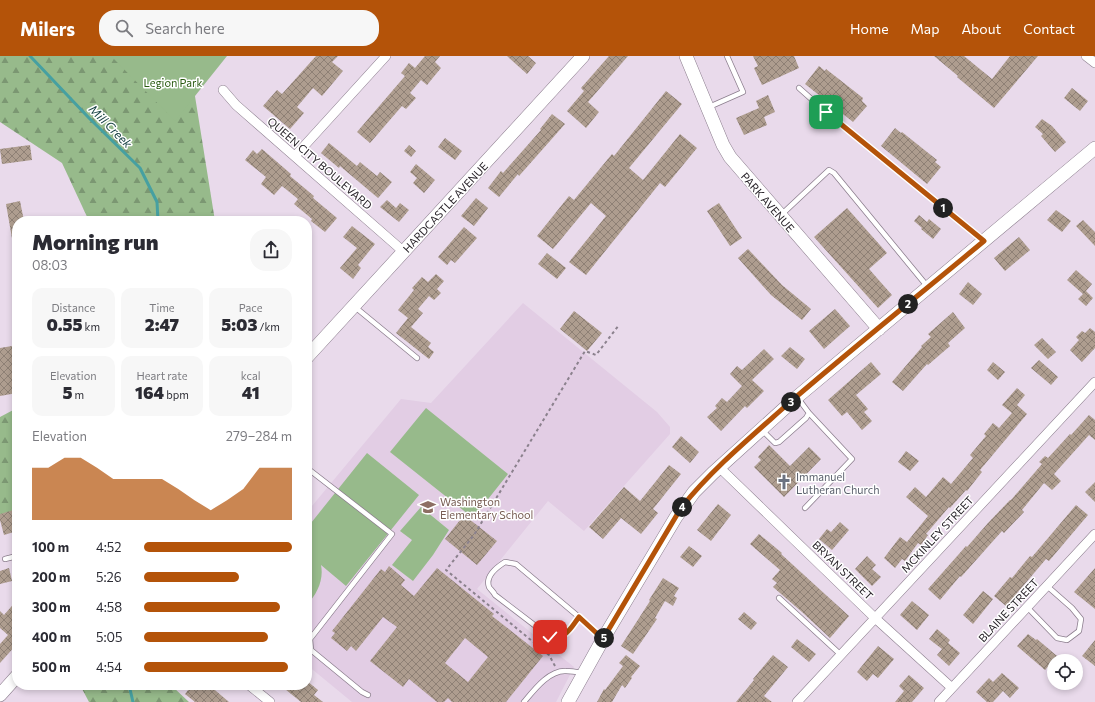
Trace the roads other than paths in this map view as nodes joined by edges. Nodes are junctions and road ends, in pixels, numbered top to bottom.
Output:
1 (386, 56) edge
2 (583, 56) edge
3 (686, 56) edge
4 (727, 56) edge
5 (1086, 56) edge
6 (1095, 63) edge
7 (799, 88) dead end
8 (223, 90) dead end
9 (707, 108) junction
10 (1095, 148) edge
11 (295, 156) junction
12 (780, 216) junction
13 (984, 241) junction
14 (404, 252) junction
15 (928, 288) junction
16 (353, 306) junction
17 (879, 329) junction
18 (312, 351) edge
19 (417, 358) dead end
20 (1095, 382) edge
21 (797, 397) junction
22 (809, 413) junction
23 (761, 428) junction
24 (719, 467) junction
25 (312, 472) edge
26 (805, 508) dead end
27 (1095, 534) edge
28 (12, 557) edge
29 (6, 559) dead end
30 (1047, 586) junction
31 (779, 598) dead end
32 (1027, 608) junction
33 (579, 617) junction
34 (875, 618) junction
35 (312, 636) edge
36 (603, 639) junction
37 (312, 651) edge
38 (841, 655) junction
39 (583, 674) junction
40 (12, 682) edge
41 (952, 688) junction
42 (255, 690) edge
43 (368, 694) dead end
44 (0, 695) edge
45 (270, 702) edge
46 (524, 702) edge
47 (568, 702) edge
48 (797, 702) edge
49 (939, 702) edge

1 - 11 street
2 - 14 street, HARDCASTLE AVENUE
3 - 9 street, PARK AVENUE
4 - 9 lane
5 - 6 street
7 - 13 lane
8 - 11 street, QUEEN CITY BOULEVARD
9 - 12 street, PARK AVENUE
10 - 13 street
11 - 14 street, QUEEN CITY BOULEVARD
12 - 15 lane
12 - 17 street, PARK AVENUE
13 - 15 street
14 - 16 street, HARDCASTLE AVENUE
15 - 17 street
16 - 18 street, HARDCASTLE AVENUE
16 - 19 lane
17 - 21 street
20 - 34 street, MCKINLEY STREET
21 - 22 lane
21 - 23 street
22 - 23 lane
22 - 26 lane
23 - 24 street
24 - 34 street, BRYAN STREET
24 - 36 street
25 - 35 lane
27 - 30 street, BLAINE STREET
28 - 29 lane
30 - 32 street, BLAINE STREET
30 - 32 lane
31 - 38 lane
32 - 41 street, BLAINE STREET
33 - 33 lane
33 - 36 lane
34 - 38 street, MCKINLEY STREET
34 - 41 street, BRYAN STREET
36 - 39 street
37 - 43 lane
38 - 48 street, MCKINLEY STREET
39 - 46 lane
39 - 47 street
40 - 44 street
41 - 49 street, BLAINE STREET
42 - 45 street

